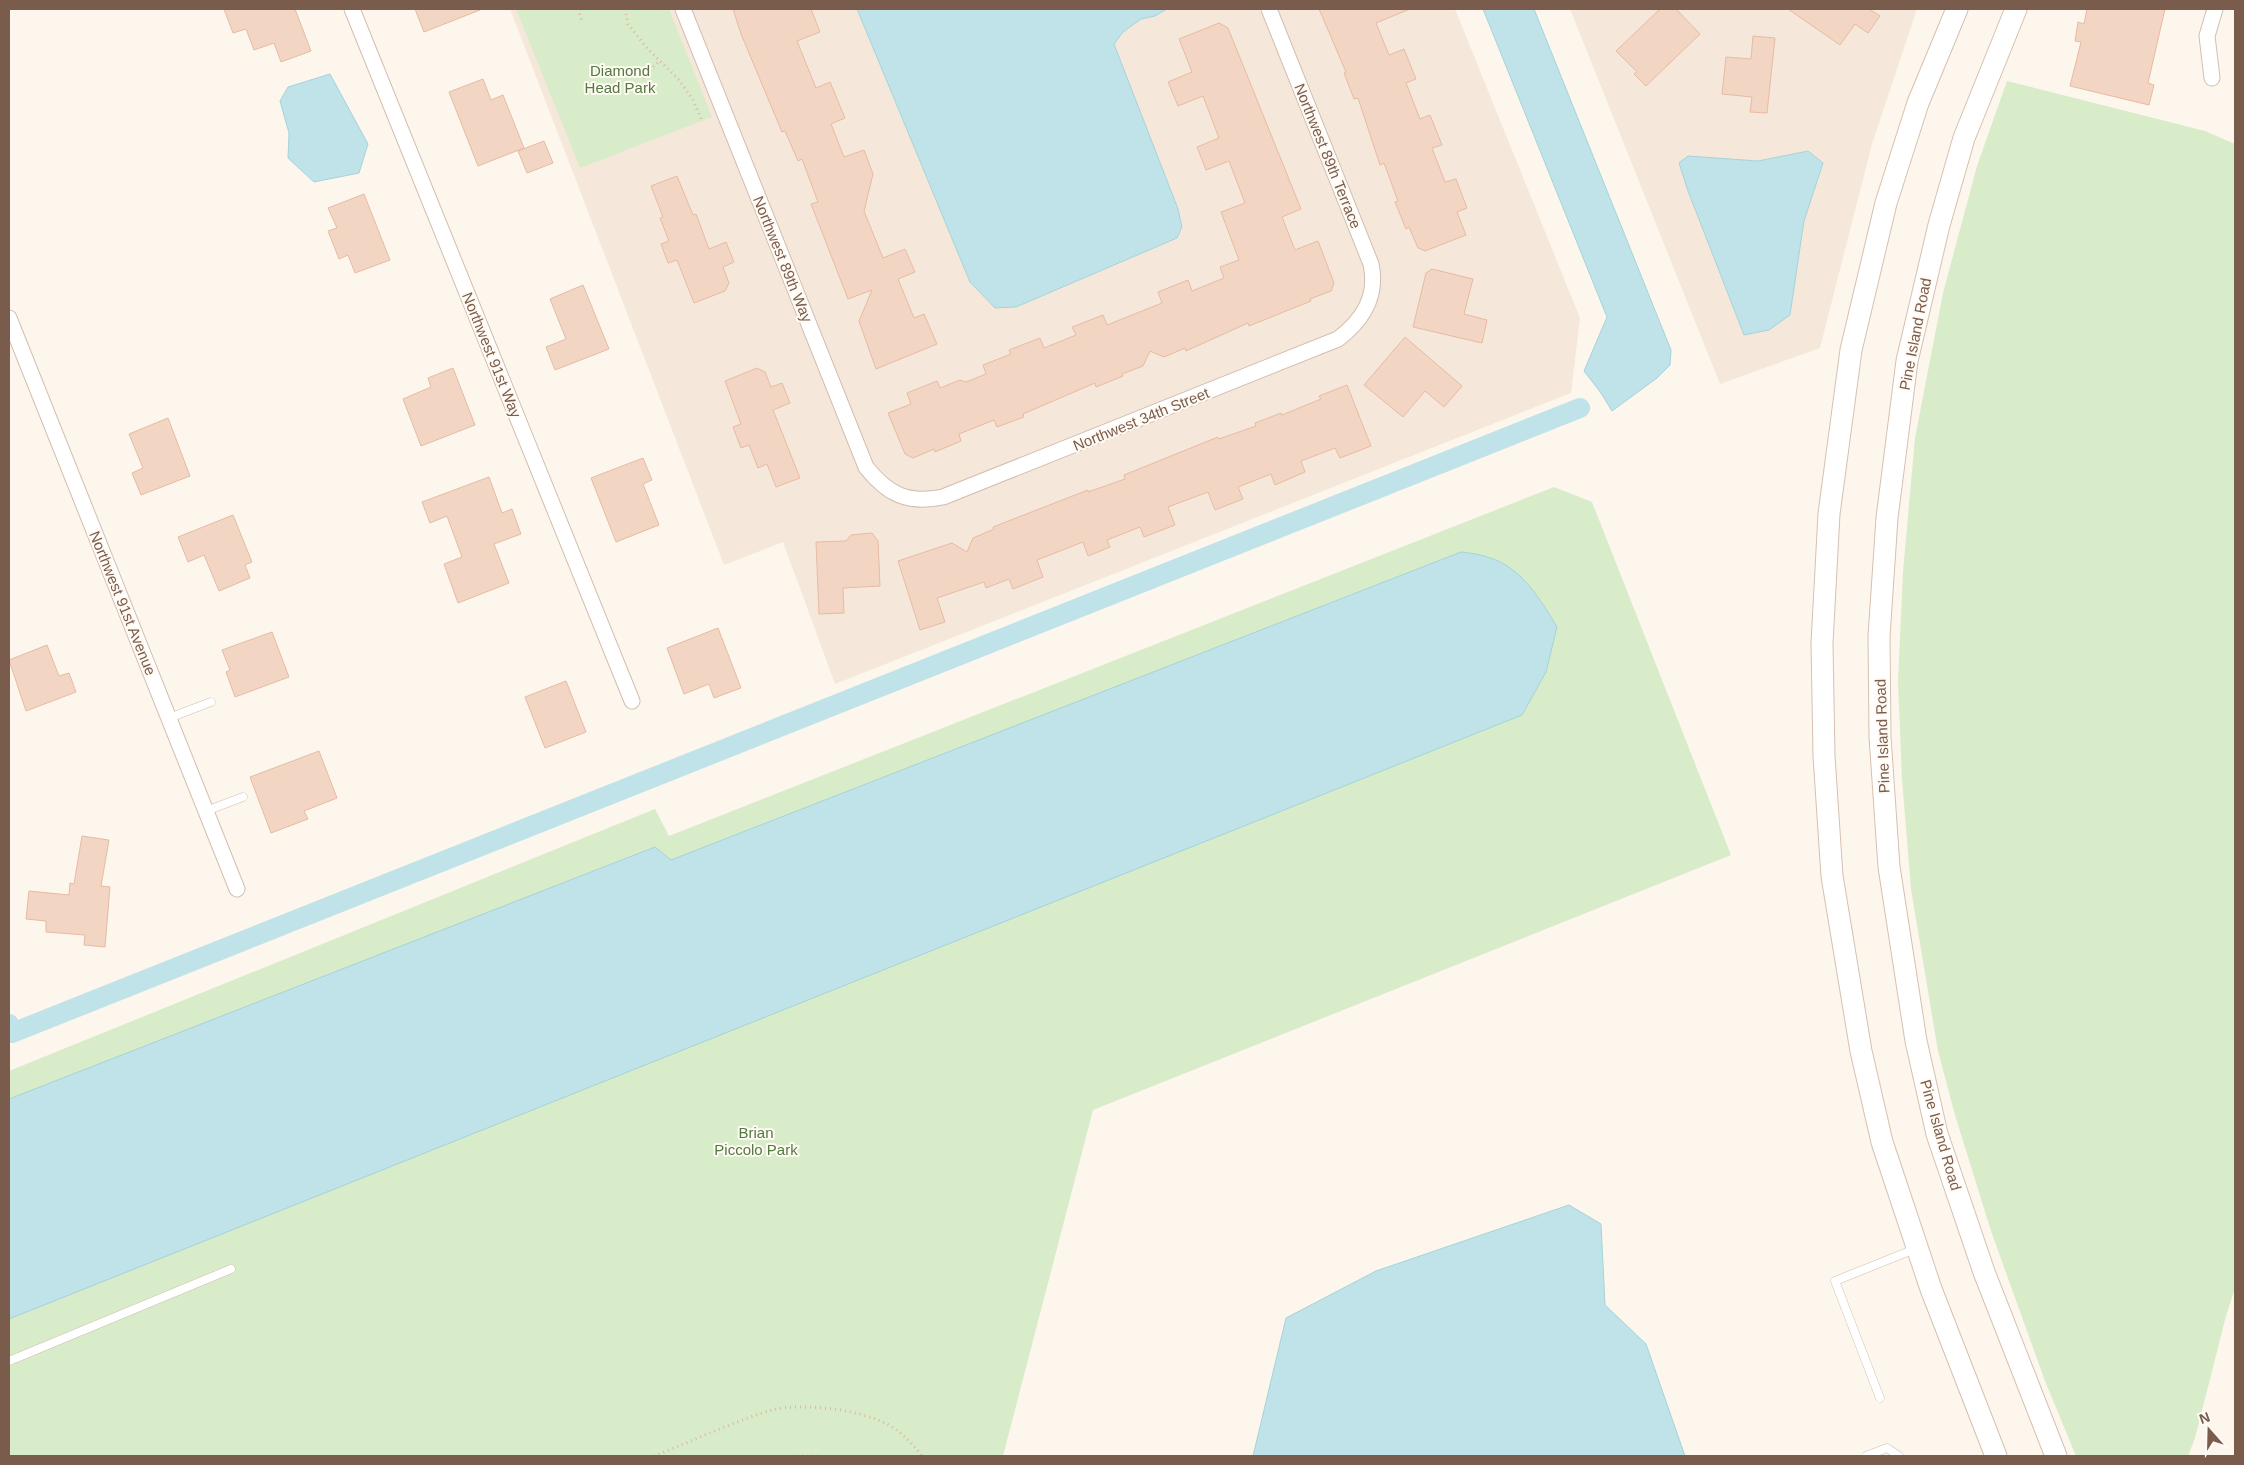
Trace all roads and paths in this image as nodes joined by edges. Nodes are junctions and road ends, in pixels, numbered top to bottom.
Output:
1 (352, 9) edge
2 (580, 9) edge
3 (625, 9) edge
4 (683, 9) edge
5 (1269, 9) edge
6 (1957, 9) edge
7 (2016, 9) edge
8 (2215, 9) edge
9 (582, 21) dead end
10 (659, 62) junction
11 (643, 78) dead end
12 (2212, 78) dead end
13 (702, 121) dead end
14 (1368, 306) joint
15 (9, 318) edge
16 (899, 496) joint
17 (632, 701) dead end
18 (211, 702) dead end
19 (169, 718) junction
20 (243, 797) dead end
21 (206, 811) junction
22 (237, 889) dead end
23 (1917, 1248) junction
24 (231, 1269) dead end
25 (9, 1361) edge
26 (1880, 1398) dead end
27 (654, 1456) edge
28 (797, 1456) edge
29 (822, 1456) edge
30 (922, 1456) edge
31 (1866, 1456) edge
32 (1899, 1456) edge
33 (1996, 1456) edge
34 (2056, 1456) edge

1 - 17 street, Northwest 91st Way
2 - 9 path
3 - 10 path
4 - 16 street, Northwest 89th Way
5 - 14 street, Northwest 89th Terrace
6 - 23 main road
7 - 34 main road, Pine Island Road
8 - 12 street
10 - 11 path
10 - 13 path
14 - 16 street, Northwest 34th Street
15 - 19 street, Northwest 91st Avenue
18 - 19 lane
19 - 21 street, Northwest 91st Avenue
20 - 21 lane
21 - 22 street, Northwest 91st Avenue
23 - 26 lane
23 - 33 main road
24 - 25 lane
27 - 30 path
28 - 29 path
31 - 32 lane

